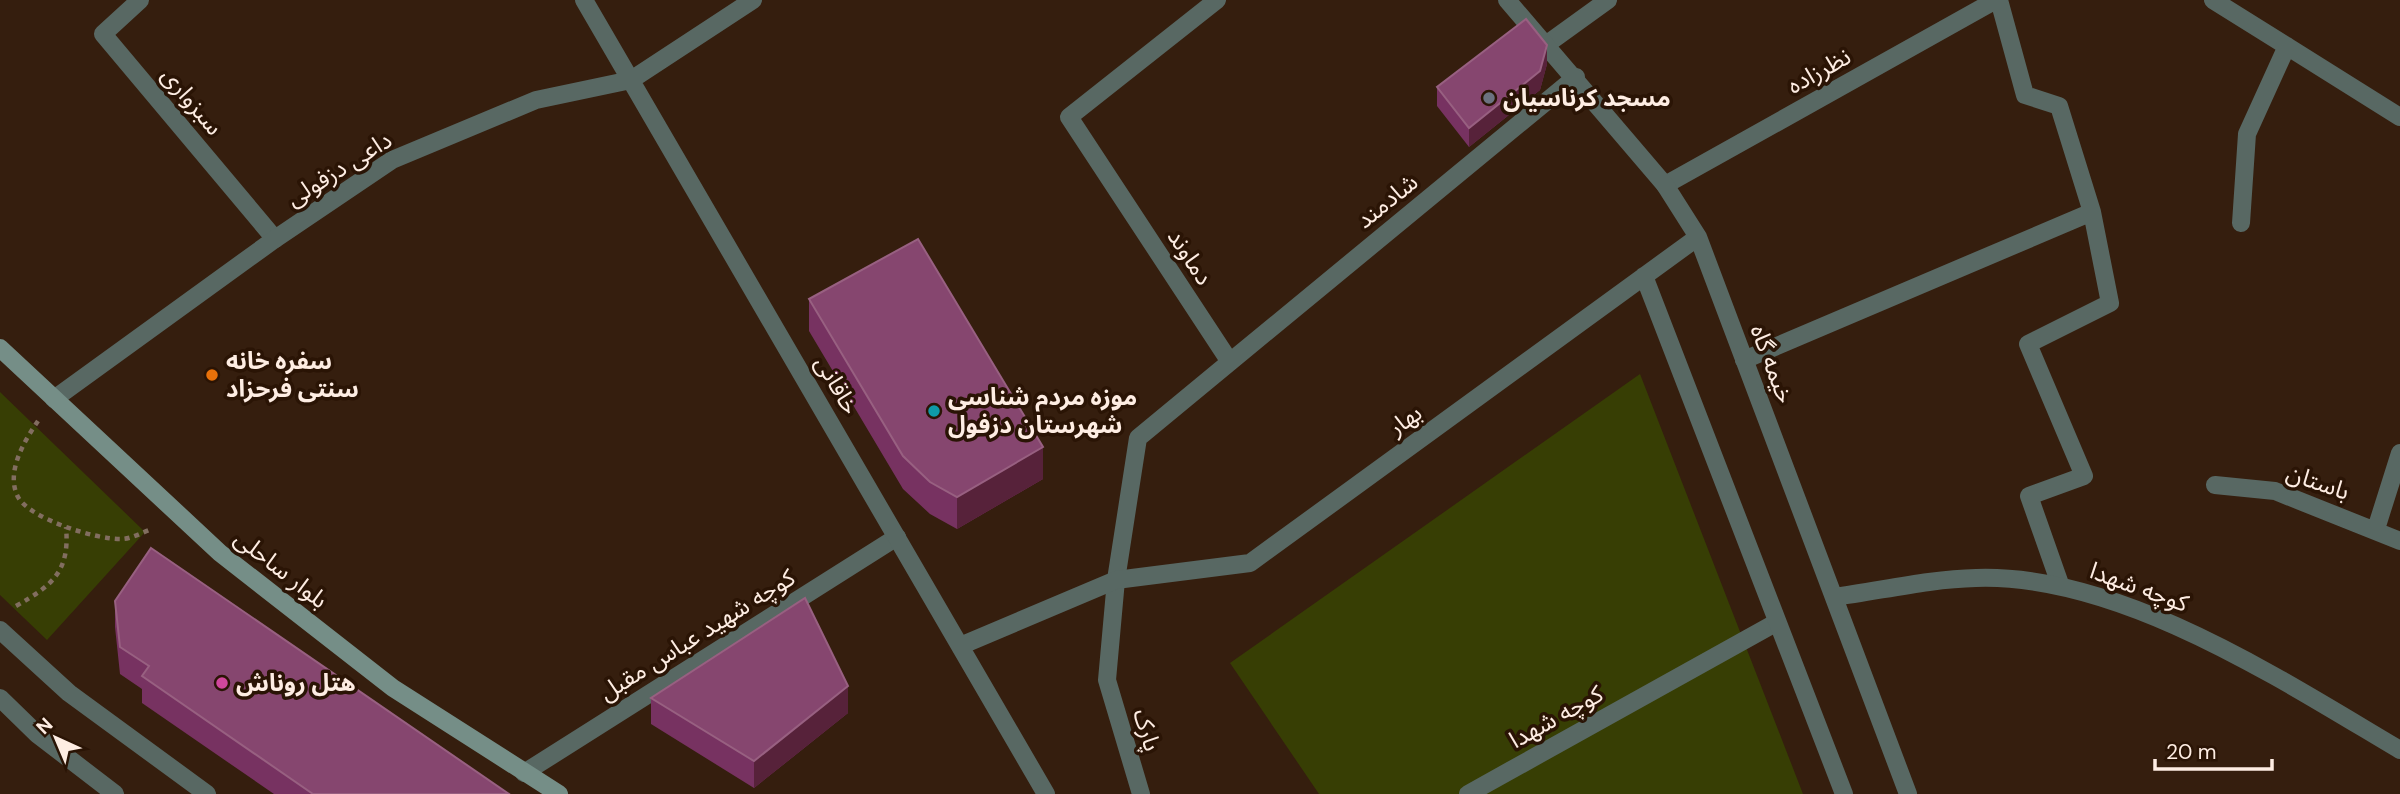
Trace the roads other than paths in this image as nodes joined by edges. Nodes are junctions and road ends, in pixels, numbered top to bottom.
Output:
1 (139, 0) edge
2 (584, 0) edge
3 (753, 0) edge
4 (1217, 0) edge
5 (1507, 0) edge
6 (1608, 0) edge
7 (1997, 0) edge
8 (2213, 0) edge
9 (1547, 44) junction
10 (2287, 46) junction
11 (1576, 77) junction
12 (631, 80) junction
13 (2400, 117) edge
14 (1665, 185) junction
15 (2092, 212) junction
16 (2241, 223) dead end
17 (1698, 237) junction
18 (275, 239) junction
19 (1644, 276) junction
20 (0, 348) edge
21 (1744, 360) junction
22 (1230, 362) junction
23 (54, 399) junction
24 (2400, 453) edge
25 (2215, 485) dead end
26 (2376, 529) junction
27 (897, 537) junction
28 (2400, 541) edge
29 (1116, 580) junction
30 (2060, 584) junction
31 (1833, 597) junction
32 (1777, 622) junction
33 (0, 630) edge
34 (960, 646) junction
35 (0, 698) edge
36 (2400, 750) edge
37 (524, 773) junction
38 (115, 794) edge
39 (207, 794) edge
40 (559, 794) edge
41 (1046, 794) edge
42 (1141, 794) edge
43 (1468, 794) edge
44 (1844, 794) edge
45 (1908, 794) edge

1 - 18 street, سبزواری
2 - 12 street, خاقانی
3 - 12 street, داعی دزفولی
4 - 22 street, دماوند
5 - 9 street, خیمه گاه
6 - 9 street
7 - 14 street, نظرزاده
7 - 15 street
8 - 10 street
9 - 11 street, خیمه گاه
10 - 13 street
10 - 16 street
11 - 14 street, خیمه گاه
11 - 22 street, شادمند
12 - 18 street, داعی دزفولی
12 - 27 street, خاقانی
14 - 17 street, خیمه گاه
15 - 21 street
15 - 30 street
17 - 19 street, بهار
17 - 21 street, خیمه گاه
18 - 23 street, داعی دزفولی
19 - 29 street, بهار
19 - 32 street
20 - 23 main road, بلوار ساحلی
21 - 31 street, خیمه گاه
22 - 29 street
23 - 37 main road, بلوار ساحلی
24 - 26 street
25 - 26 street, باستان
26 - 28 street, باستان
27 - 34 street, خاقانی
27 - 37 street, کوچه شهید عباس مقبل
29 - 34 street, بهار
29 - 42 street, پارک
30 - 31 street, کوچه شهدا
30 - 36 street, کوچه شهدا
31 - 45 street, خیمه گاه
32 - 43 street, کوچه شهدا
32 - 44 street
33 - 39 street
34 - 41 street, خاقانی
35 - 38 street
37 - 40 main road, بلوار ساحلی

